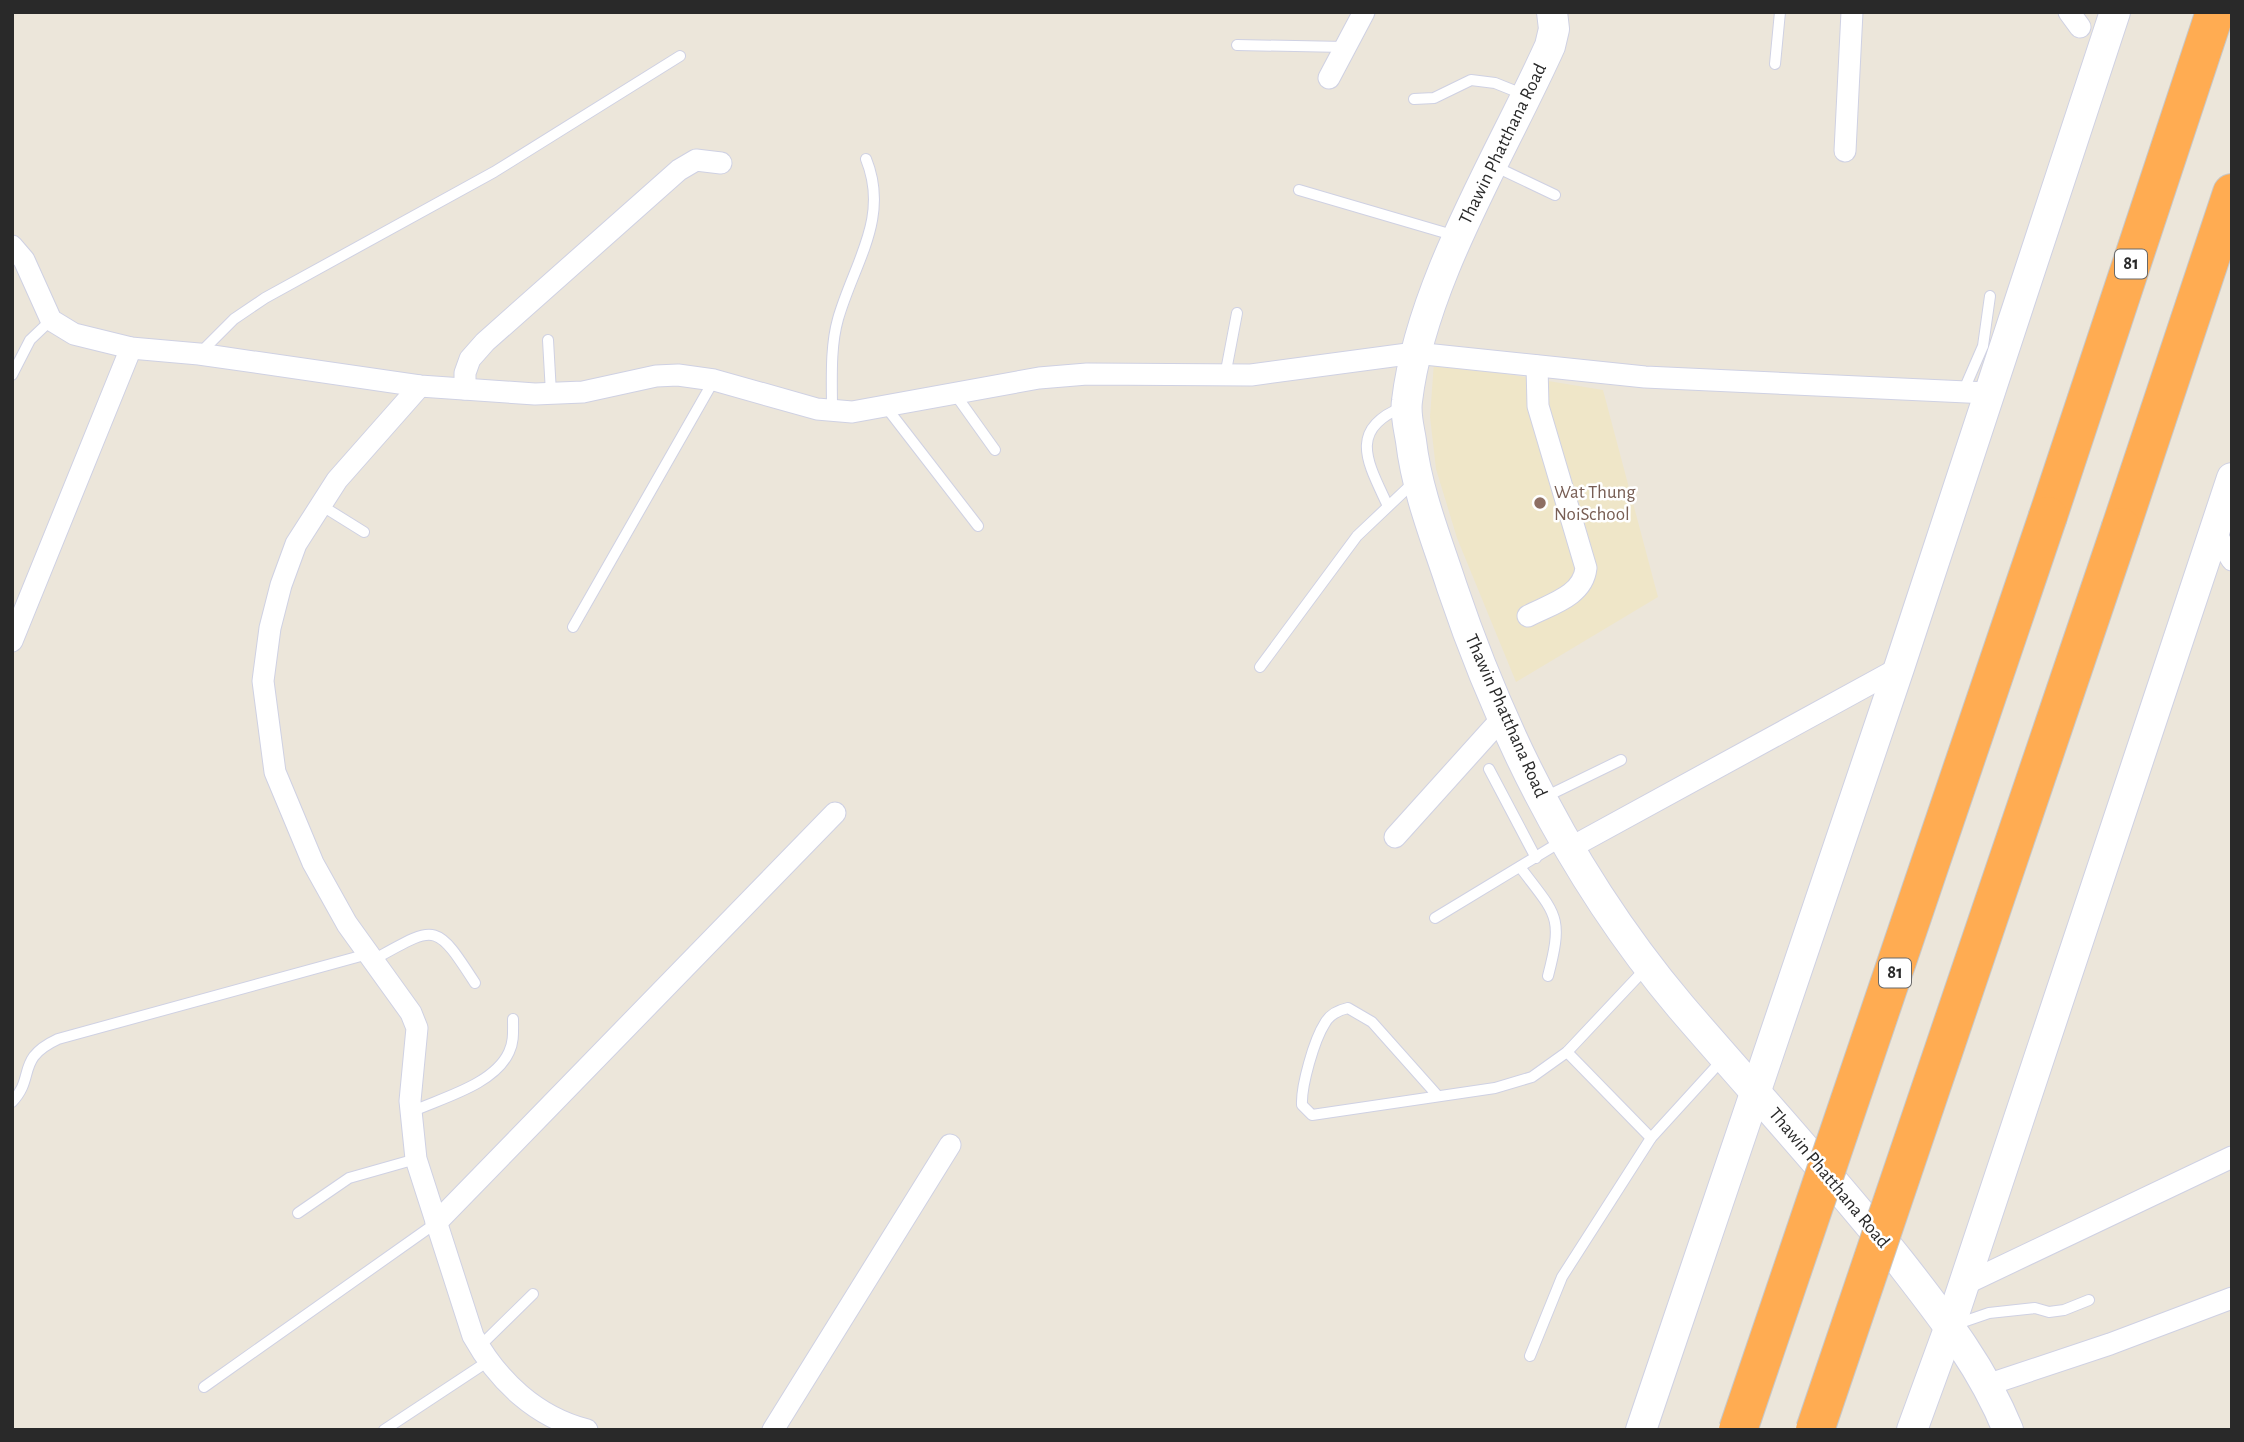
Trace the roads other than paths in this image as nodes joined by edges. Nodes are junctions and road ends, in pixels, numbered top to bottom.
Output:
1 (1364, 12) edge
2 (1552, 12) edge
3 (1780, 12) edge
4 (1853, 12) edge
5 (2115, 12) edge
6 (2215, 12) edge
7 (1237, 45) dead end
8 (1345, 47) junction
9 (680, 56) dead end
10 (1775, 64) dead end
11 (1329, 78) dead end
12 (1528, 96) junction
13 (1414, 99) dead end
14 (1844, 151) dead end
15 (866, 159) dead end
16 (721, 163) dead end
17 (1494, 166) junction
18 (1299, 190) dead end
19 (2232, 193) edge
20 (1555, 195) dead end
21 (1459, 237) junction
22 (12, 246) edge
23 (1990, 296) dead end
24 (1237, 313) dead end
25 (51, 320) junction
26 (548, 340) dead end
27 (131, 348) junction
28 (199, 354) junction
29 (1415, 354) junction
30 (1537, 366) junction
31 (12, 375) edge
32 (1225, 376) junction
33 (714, 380) junction
34 (420, 387) junction
35 (465, 390) junction
36 (1975, 392) junction
37 (551, 393) junction
38 (955, 394) junction
39 (1406, 406) junction
40 (886, 407) junction
41 (832, 410) junction
42 (995, 450) dead end
43 (2232, 478) edge
44 (1416, 480) junction
45 (319, 504) junction
46 (1387, 504) junction
47 (978, 526) dead end
48 (2214, 531) junction
49 (364, 532) dead end
50 (2232, 560) edge
51 (1528, 616) dead end
52 (573, 627) dead end
53 (12, 641) edge
54 (1260, 667) dead end
55 (1899, 668) junction
56 (1504, 716) junction
57 (1621, 760) dead end
58 (1489, 769) dead end
59 (1542, 799) junction
60 (835, 813) dead end
61 (1395, 837) dead end
62 (1567, 844) junction
63 (1536, 858) junction
64 (1520, 867) junction
65 (1435, 919) dead end
66 (370, 957) junction
67 (1648, 965) junction
68 (1548, 976) dead end
69 (475, 983) dead end
70 (513, 1019) dead end
71 (1567, 1052) junction
72 (1725, 1057) junction
73 (1755, 1092) junction
74 (1437, 1095) junction
75 (12, 1102) edge
76 (410, 1112) junction
77 (1651, 1138) junction
78 (950, 1145) dead end
79 (2232, 1157) edge
80 (416, 1159) junction
81 (298, 1213) dead end
82 (436, 1223) junction
83 (1963, 1285) junction
84 (533, 1294) dead end
85 (2232, 1298) edge
86 (2089, 1300) dead end
87 (1950, 1326) junction
88 (483, 1355) junction
89 (1530, 1356) dead end
90 (1987, 1385) junction
91 (204, 1387) dead end
92 (562, 1426) edge
93 (384, 1430) edge
94 (587, 1430) edge
95 (774, 1430) edge
96 (1641, 1430) edge
97 (1738, 1430) edge
98 (1815, 1430) edge
99 (1912, 1430) edge
100 (2008, 1430) edge

1 - 8 street
2 - 12 main road, Thawin Phatthana Road
3 - 10 lane
4 - 14 street
5 - 36 main road
6 - 97 highway, 81, bridge
7 - 8 lane
8 - 11 street
9 - 28 lane
12 - 13 lane
12 - 17 main road, Thawin Phatthana Road
15 - 41 lane
16 - 35 street
17 - 20 lane
17 - 21 main road, Thawin Phatthana Road
18 - 21 lane
19 - 98 highway, bridge
21 - 29 main road, Thawin Phatthana Road
22 - 25 street
23 - 36 lane
24 - 32 lane
25 - 27 street
25 - 31 lane
26 - 37 lane
27 - 28 street
27 - 53 street
28 - 34 street
29 - 30 street
29 - 32 street
29 - 39 main road, Thawin Phatthana Road
30 - 36 street
30 - 51 street
32 - 38 street
33 - 37 street
33 - 41 street
33 - 52 lane
34 - 35 street
34 - 45 street
35 - 37 street
36 - 55 main road
38 - 40 street
38 - 42 lane
39 - 44 main road, Thawin Phatthana Road
39 - 46 lane
40 - 41 street
40 - 47 lane
43 - 48 main road
44 - 46 lane
44 - 56 main road, Thawin Phatthana Road
45 - 49 lane
45 - 66 street
46 - 54 lane
48 - 50 street
48 - 83 main road
55 - 62 street
55 - 73 main road
56 - 59 main road, Thawin Phatthana Road
56 - 61 street
57 - 59 lane
58 - 63 lane
59 - 62 main road, Thawin Phatthana Road
60 - 82 street
62 - 63 lane
62 - 67 main road, Thawin Phatthana Road
63 - 64 lane
64 - 65 lane
64 - 68 lane
66 - 69 lane
66 - 75 lane
66 - 76 street
67 - 71 lane
67 - 72 main road, Thawin Phatthana Road
70 - 76 lane
71 - 74 lane
71 - 77 lane
72 - 73 main road, Thawin Phatthana Road
72 - 77 lane
73 - 87 main road, Thawin Phatthana Road
73 - 96 main road
74 - 74 lane
76 - 80 street
77 - 89 lane
78 - 95 street
79 - 83 street
80 - 81 lane
80 - 82 street
82 - 88 street
82 - 91 lane
83 - 87 main road
84 - 88 lane
85 - 90 street
86 - 87 lane
87 - 90 main road, Thawin Phatthana Road
87 - 99 main road
88 - 92 street
88 - 93 lane
90 - 100 main road, Thawin Phatthana Road
92 - 94 street

